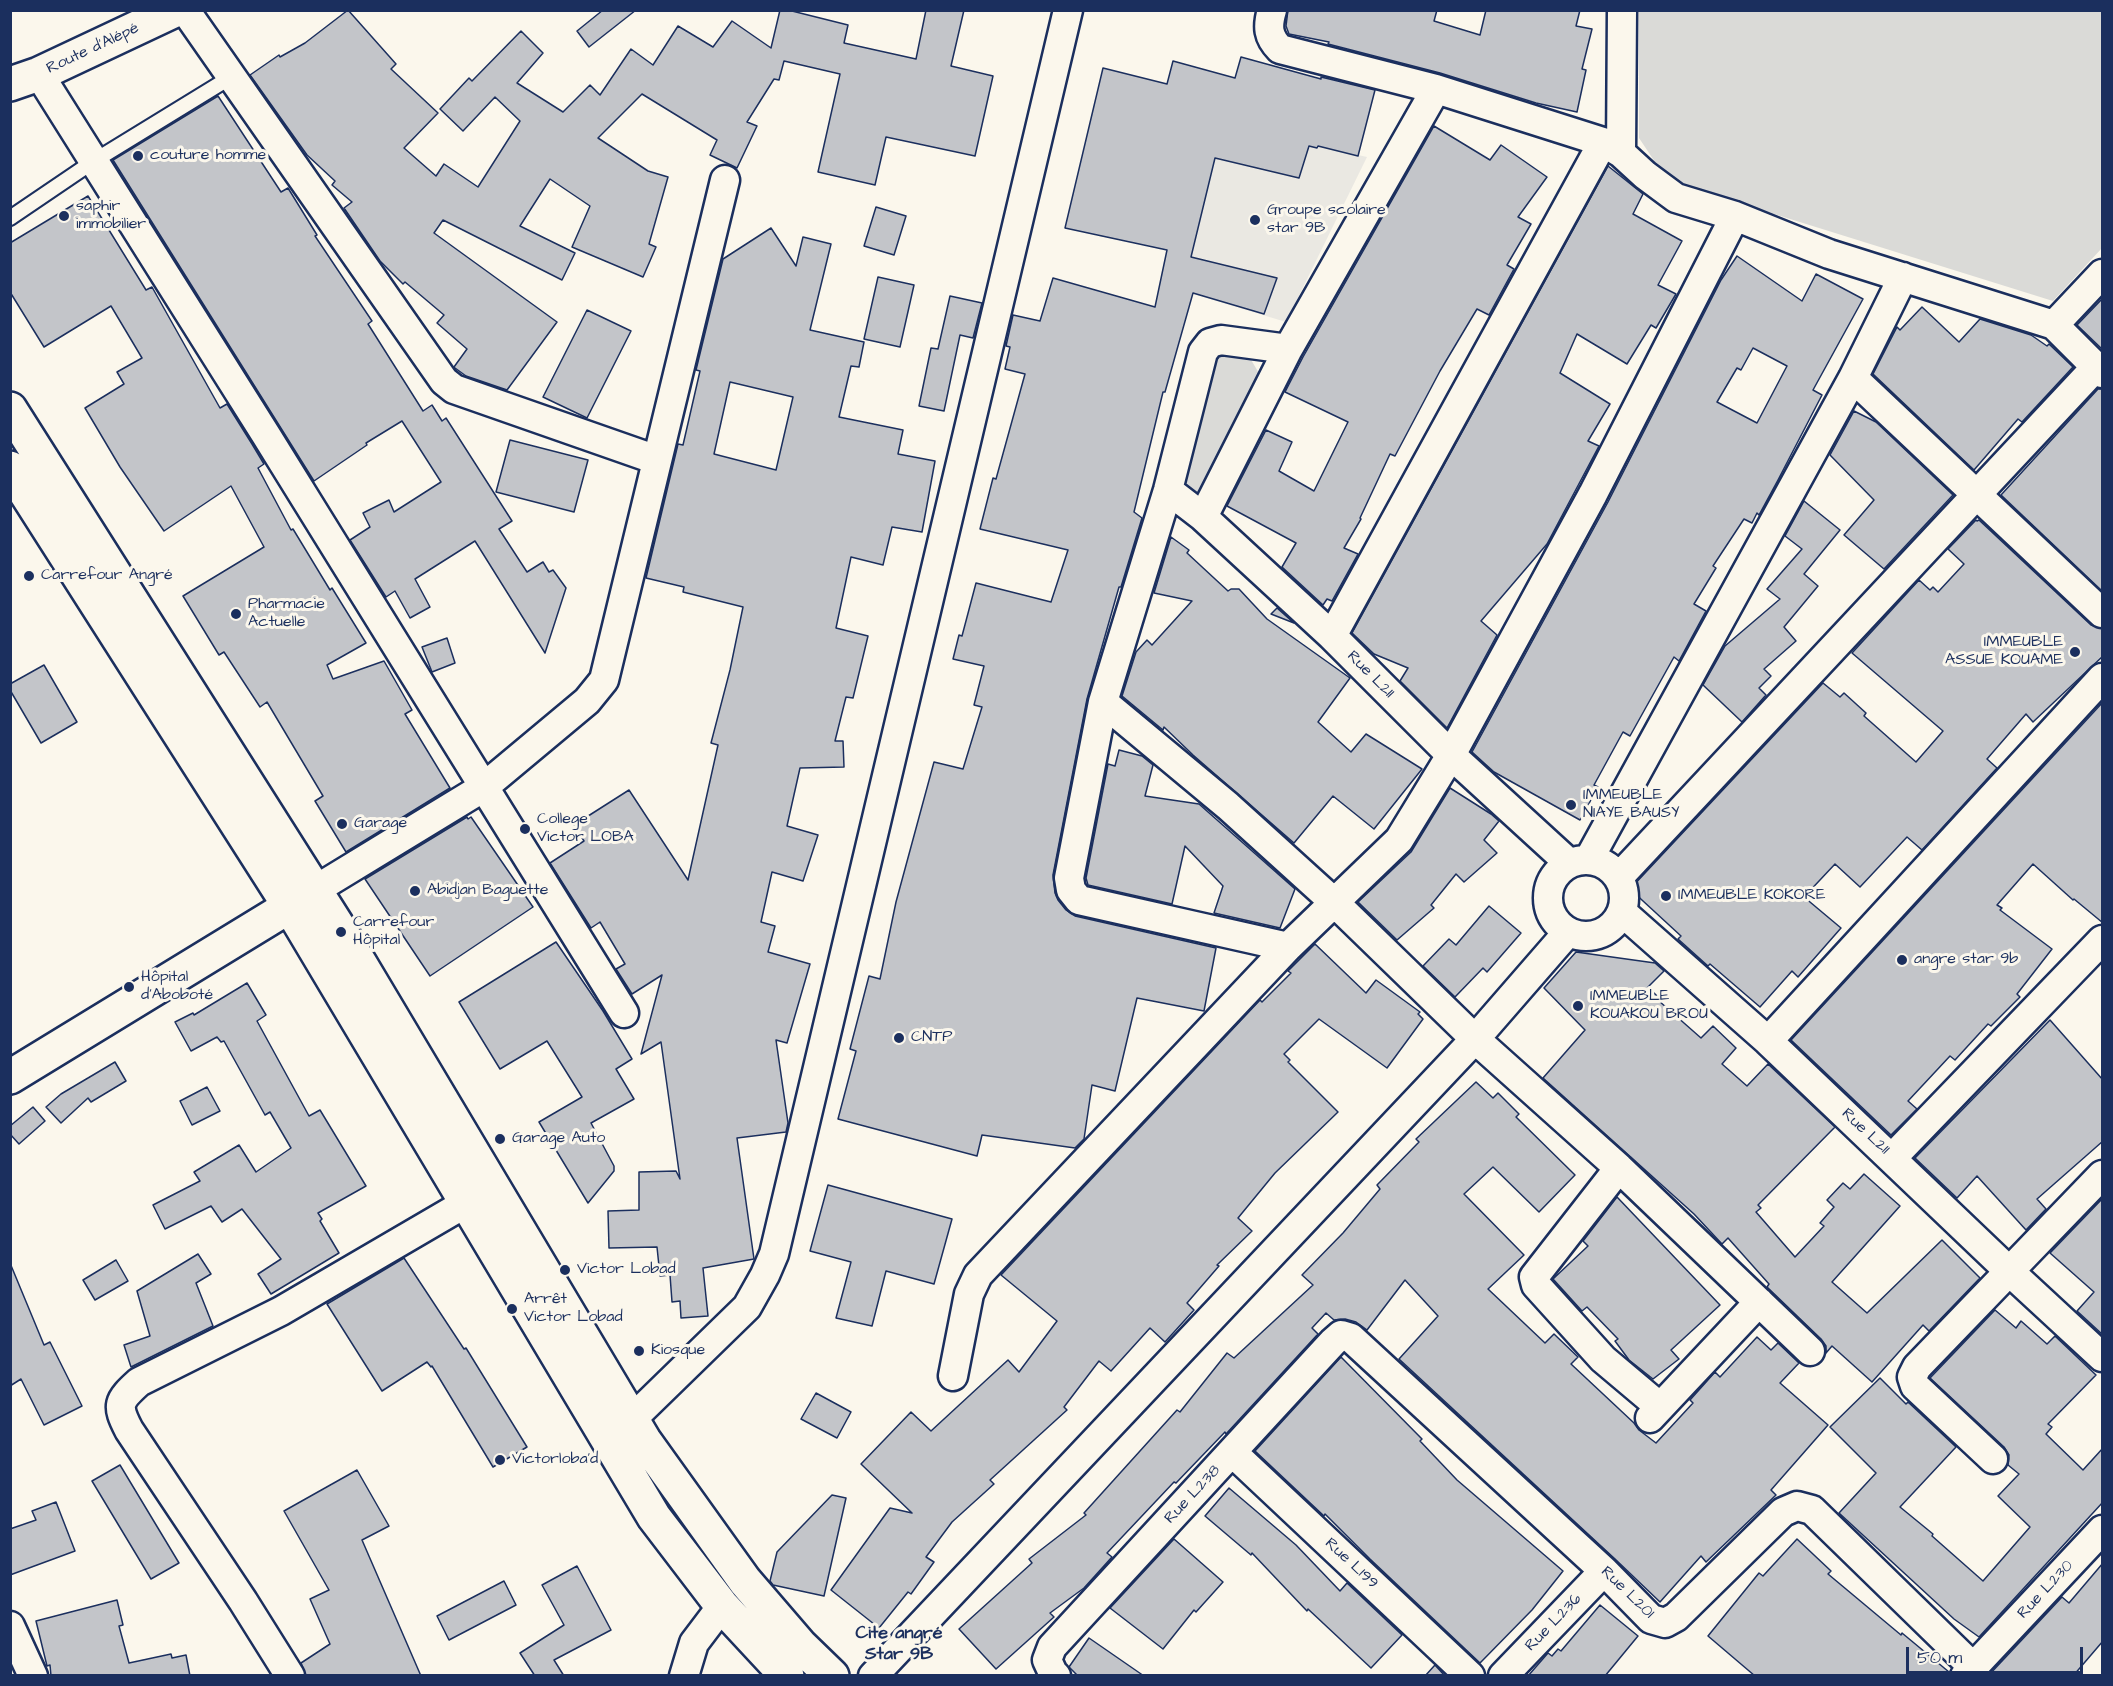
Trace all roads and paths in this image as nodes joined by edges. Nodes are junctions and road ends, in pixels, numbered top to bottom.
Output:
1 (175, 10) edge
2 (185, 10) edge
3 (1068, 10) edge
4 (1272, 10) edge
5 (1622, 10) edge
6 (231, 77) junction
7 (25, 79) edge
8 (1436, 89) junction
9 (1612, 147) junction
10 (94, 161) junction
11 (725, 180) dead end
12 (1735, 216) junction
13 (10, 218) edge
14 (2103, 274) edge
15 (1903, 277) junction
16 (2054, 325) junction
17 (1288, 349) junction
18 (2099, 370) edge
19 (1852, 378) junction
20 (10, 409) edge
21 (657, 460) junction
22 (10, 468) edge
23 (1168, 490) junction
24 (1976, 495) junction
25 (1203, 517) junction
26 (2103, 613) edge
27 (1332, 636) junction
28 (2103, 678) edge
29 (1103, 702) junction
30 (1451, 755) junction
31 (484, 787) junction
32 (1579, 861) junction
33 (1619, 877) junction
34 (303, 899) junction
35 (1335, 903) junction
36 (1622, 912) junction
37 (1568, 932) junction
38 (2103, 940) edge
39 (1287, 947) junction
40 (624, 1013) dead end
41 (1476, 1039) junction
42 (1768, 1041) junction
43 (10, 1077) edge
44 (1892, 1158) junction
45 (1619, 1168) junction
46 (2103, 1174) edge
47 (466, 1203) junction
48 (2009, 1270) junction
49 (1759, 1302) junction
50 (1333, 1342) joint
51 (1810, 1351) dead end
52 (2103, 1357) edge
53 (953, 1376) dead end
54 (631, 1420) junction
55 (1233, 1453) junction
56 (1993, 1459) dead end
57 (2103, 1530) edge
58 (1604, 1571) junction
59 (722, 1606) junction
60 (10, 1626) edge
61 (1969, 1671) edge
62 (33, 1676) edge
63 (290, 1676) edge
64 (684, 1676) edge
65 (788, 1676) edge
66 (832, 1676) edge
67 (873, 1676) edge
68 (1056, 1676) edge
69 (1470, 1676) edge
70 (1503, 1676) edge

1 - 7 main road, Route d'Alépé
2 - 6 street
3 - 54 street
4 - 8 street
5 - 9 street
6 - 10 lane
6 - 21 street
7 - 10 street
8 - 9 street
8 - 17 street
9 - 12 street
9 - 27 street
10 - 13 lane
10 - 31 street
11 - 21 street
12 - 15 street
12 - 30 street
14 - 16 street
15 - 16 street
15 - 19 street
16 - 18 street
17 - 23 street
17 - 25 street
18 - 24 street
19 - 24 street
19 - 32 street
20 - 34 main road
21 - 31 street
22 - 34 main road
23 - 25 street, Rue L211
23 - 29 street
24 - 26 street
24 - 33 street
25 - 27 street, Rue L211
27 - 30 street, Rue L211
28 - 42 street
29 - 35 street
29 - 39 street
30 - 32 street, Rue L211
30 - 35 street
31 - 34 street
31 - 40 street
32 - 33 street
32 - 37 street
33 - 36 street
34 - 43 main road
34 - 47 main road
34 - 54 main road
35 - 39 street
35 - 41 street
36 - 37 street
36 - 42 street, Rue L211
37 - 41 street
38 - 44 street
39 - 53 street
41 - 45 street
41 - 67 street
42 - 44 street, Rue L211
44 - 48 street, Rue L211
45 - 49 street
45 - 49 street
46 - 48 street
47 - 59 main road
47 - 63 street
48 - 52 street, Rue L211
48 - 56 street
49 - 51 street
50 - 55 street, Rue L238
50 - 58 street, Rue L201
54 - 66 main road
55 - 68 street, Rue L238
55 - 69 street, Rue L199
57 - 61 street, Rue L230
58 - 61 street, Rue L201
58 - 70 street, Rue L236
59 - 64 street
59 - 65 main road
60 - 62 street

